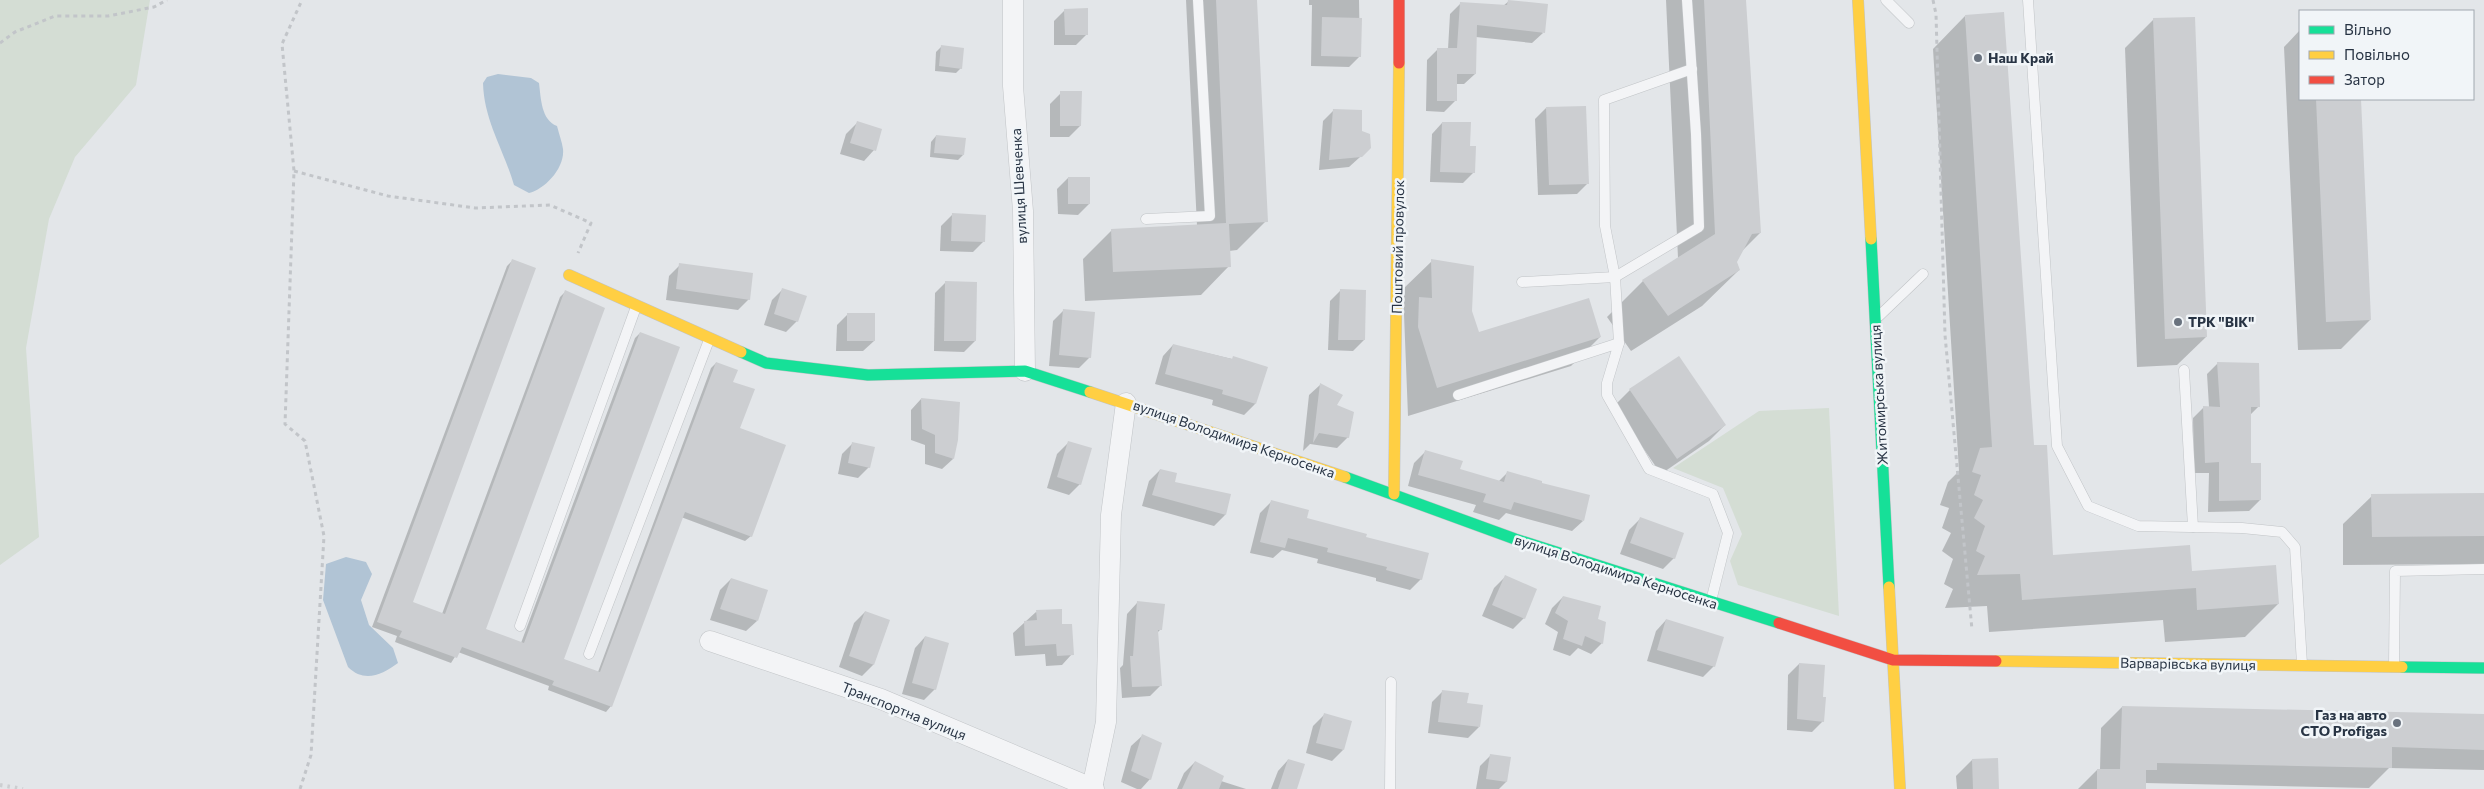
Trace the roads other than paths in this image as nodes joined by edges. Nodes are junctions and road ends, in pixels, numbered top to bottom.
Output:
1 (1014, 0) edge
2 (1198, 0) edge
3 (1399, 0) edge
4 (1687, 0) edge
5 (1858, 0) edge
6 (1886, 0) edge
7 (2028, 0) edge
8 (1909, 23) dead end
9 (1692, 69) junction
10 (1146, 219) dead end
11 (1923, 274) dead end
12 (569, 275) road end
13 (1615, 276) junction
14 (1522, 282) dead end
15 (636, 306) junction
16 (1875, 320) junction
17 (710, 339) junction
18 (1619, 343) junction
19 (2184, 370) dead end
20 (1024, 371) junction
21 (1458, 395) dead end
22 (1126, 403) junction
23 (1394, 494) junction
24 (2193, 527) junction
25 (2484, 569) edge
26 (1711, 602) junction
27 (520, 626) dead end
28 (710, 641) dead end
29 (589, 654) dead end
30 (1893, 660) junction
31 (2302, 666) junction
32 (2394, 667) junction
33 (2484, 668) edge
34 (1391, 682) dead end
35 (1093, 789) edge
36 (1390, 789) edge
37 (1900, 789) edge

1 - 20 street, вулиця Шевченка
2 - 10 lane
3 - 23 street, Поштовий провулок
4 - 9 lane
5 - 16 street, Житомирська вулиця
6 - 8 lane
7 - 24 lane
9 - 13 lane
9 - 13 lane
11 - 16 lane
12 - 15 street, вулиця Володимира Керносенка
13 - 14 lane
13 - 18 lane
15 - 17 street, вулиця Володимира Керносенка
15 - 27 lane
16 - 30 street, Житомирська вулиця
17 - 20 street, вулиця Володимира Керносенка
17 - 29 lane
18 - 21 lane
18 - 26 lane
19 - 24 lane
20 - 22 street, вулиця Володимира Керносенка
22 - 23 street, вулиця Володимира Керносенка
22 - 35 street
23 - 26 street, вулиця Володимира Керносенка
24 - 31 lane
25 - 32 lane
26 - 30 street, вулиця Володимира Керносенка
28 - 35 street, Транспортна вулиця
30 - 31 street, Варварівська вулиця
30 - 37 street, Житомирська вулиця
31 - 32 street, Варварівська вулиця
32 - 33 street, Варварівська вулиця
34 - 36 lane

